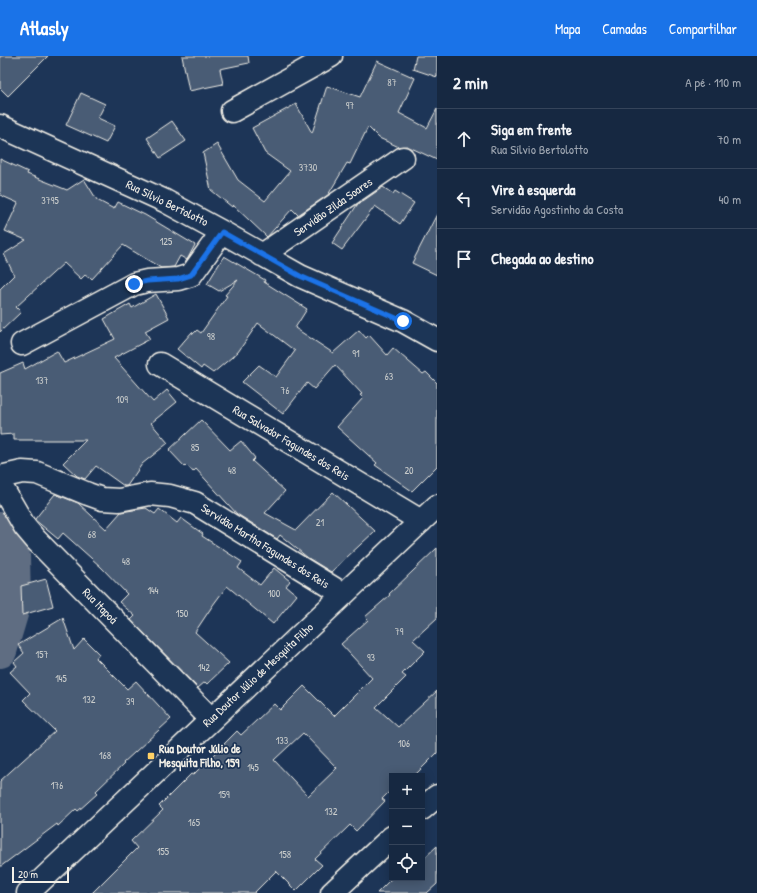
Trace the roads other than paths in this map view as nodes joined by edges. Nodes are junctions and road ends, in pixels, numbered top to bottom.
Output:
1 (332, 56) edge
2 (232, 111) dead end
3 (0, 126) edge
4 (403, 158) dead end
5 (222, 232) junction
6 (262, 256) junction
7 (437, 340) edge
8 (22, 344) dead end
9 (160, 364) dead end
10 (0, 477) edge
11 (0, 484) edge
12 (437, 506) edge
13 (421, 521) junction
14 (343, 594) junction
15 (211, 719) junction
16 (437, 796) edge
17 (423, 809) edge
18 (389, 840) edge
19 (28, 893) edge
20 (332, 893) edge

1 - 2 street
3 - 5 street, Rua Sílvio Bertolotto
4 - 6 street, Servidão Zilda Soares
5 - 6 street, Rua Sílvio Bertolotto
5 - 8 street
6 - 7 street, Rua Sílvio Bertolotto
9 - 13 street, Rua Salvador Fagundes dos Reis
10 - 14 street, Servidão Martha Fagundes dos Reis
11 - 15 street, Rua Itapoá
12 - 13 street, Rua Doutor Júlio de Mesquita Filho
13 - 14 street, Rua Doutor Júlio de Mesquita Filho
14 - 15 street, Rua Doutor Júlio de Mesquita Filho
15 - 19 street, Rua Doutor Júlio de Mesquita Filho
16 - 17 street
18 - 20 street

